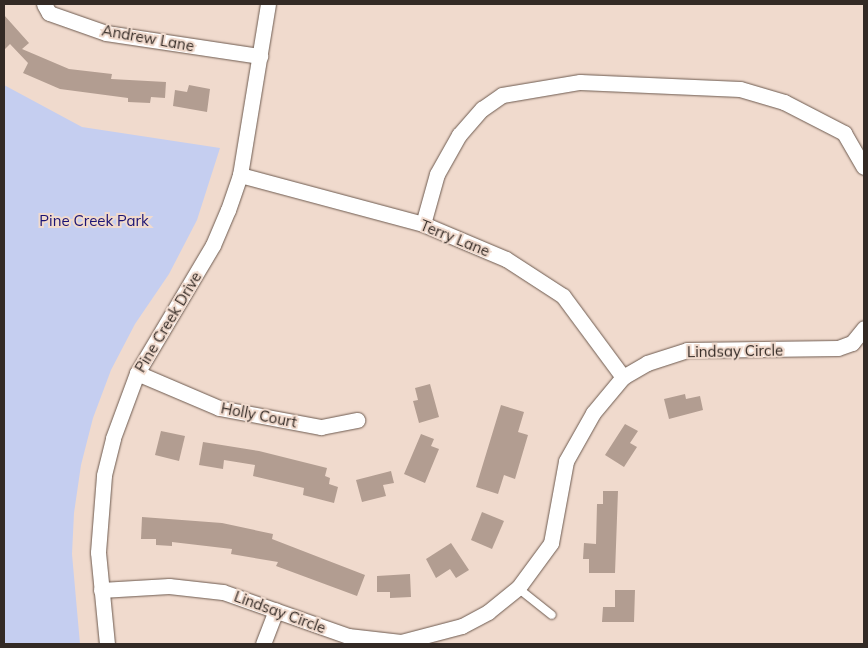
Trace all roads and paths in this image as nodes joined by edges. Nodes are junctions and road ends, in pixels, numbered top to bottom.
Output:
1 (44, 4) edge
2 (268, 4) edge
3 (260, 56) junction
4 (864, 167) edge
5 (240, 175) junction
6 (423, 224) junction
7 (864, 328) edge
8 (137, 373) junction
9 (623, 377) junction
10 (357, 420) dead end
11 (518, 588) junction
12 (100, 590) junction
13 (276, 610) junction
14 (552, 615) dead end
15 (107, 644) edge
16 (263, 644) edge

1 - 3 street, Andrew Lane
2 - 3 street, Pine Creek Drive
3 - 5 street, Pine Creek Drive
4 - 6 street
5 - 6 street, Terry Lane
5 - 8 street, Pine Creek Drive
6 - 9 street, Terry Lane
7 - 9 street, Lindsay Circle
8 - 10 street, Holly Court
8 - 12 street, Pine Creek Drive
9 - 11 street, Lindsay Circle
11 - 13 street, Lindsay Circle
11 - 14 lane
12 - 13 street, Lindsay Circle
12 - 15 street, Pine Creek Drive
13 - 16 street

